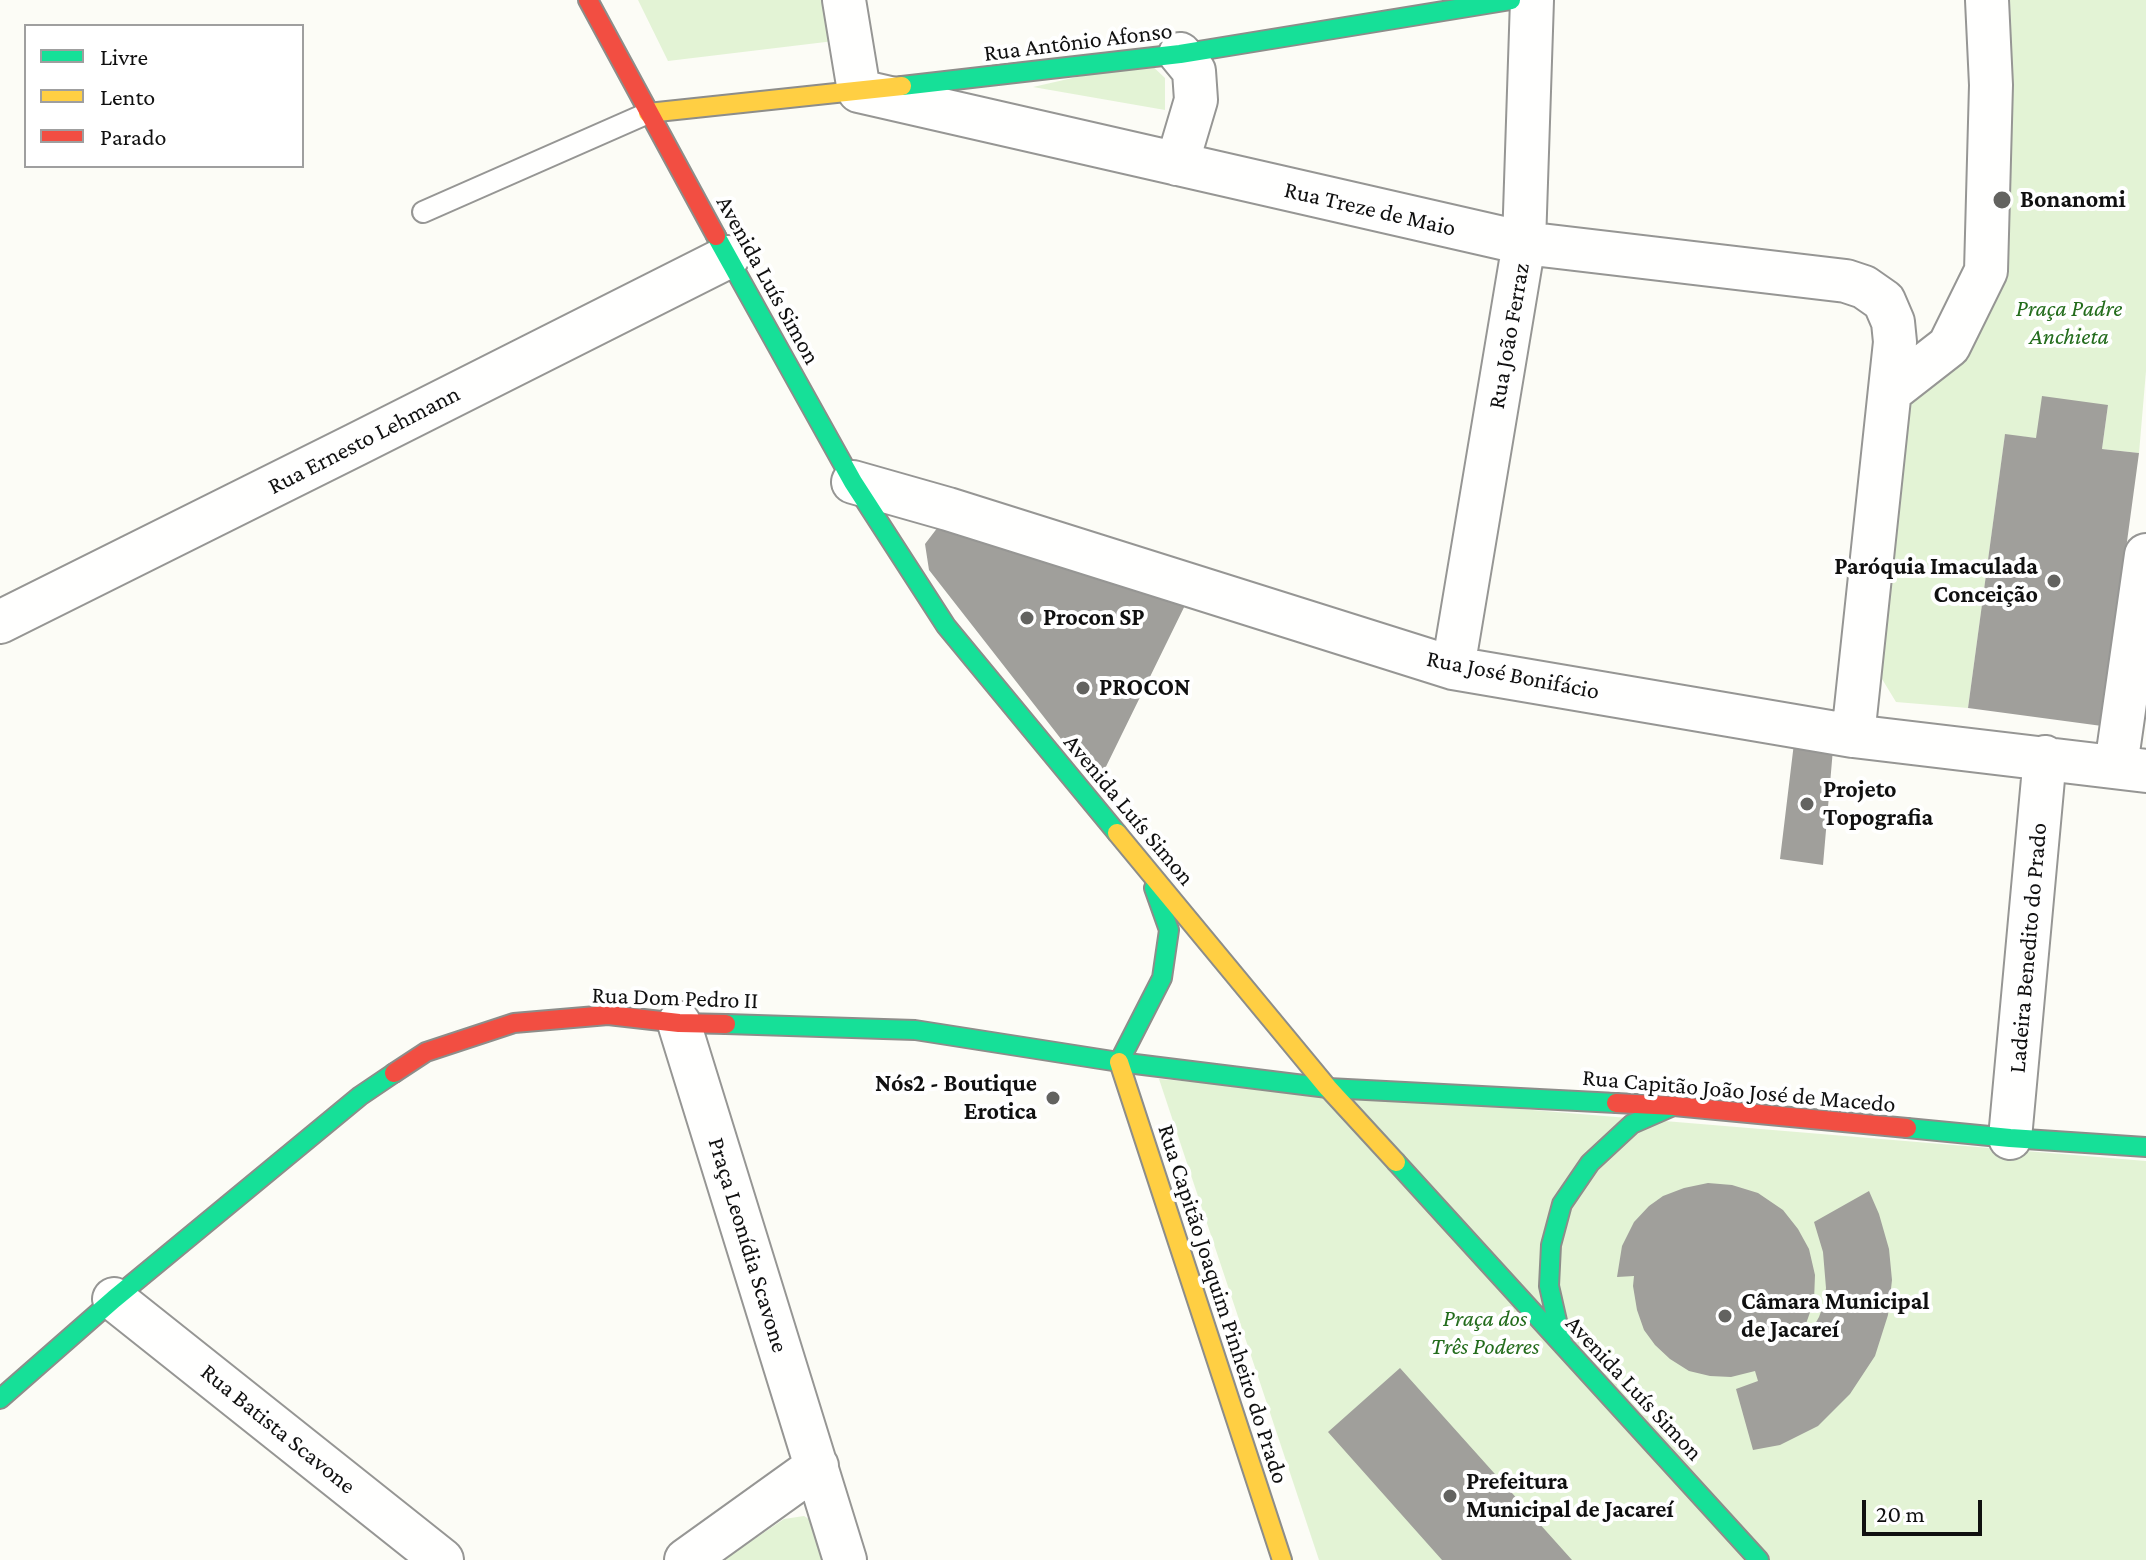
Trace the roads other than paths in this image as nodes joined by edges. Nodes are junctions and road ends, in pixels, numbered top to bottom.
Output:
1 (588, 0) edge
2 (844, 0) edge
3 (1987, 0) edge
4 (1508, 1) edge
5 (1180, 54) junction
6 (859, 91) junction
7 (648, 113) junction
8 (1177, 164) junction
9 (423, 212) dead end
10 (1524, 243) junction
11 (728, 257) junction
12 (1890, 392) junction
13 (853, 482) junction
14 (2146, 555) edge
15 (0, 622) edge
16 (1453, 668) junction
17 (1853, 736) junction
18 (2045, 757) junction
19 (2131, 768) edge
20 (1147, 870) junction
21 (679, 1023) junction
22 (1119, 1062) junction
23 (1328, 1088) junction
24 (1674, 1106) junction
25 (2010, 1138) junction
26 (2146, 1147) edge
27 (114, 1299) junction
28 (1563, 1346) junction
29 (0, 1399) edge
30 (817, 1466) junction
31 (442, 1560) edge
32 (686, 1560) edge
33 (845, 1560) edge
34 (1282, 1560) edge
35 (1759, 1560) edge

1 - 7 main road, Avenida Luís Simon
2 - 6 street
3 - 12 street
4 - 5 main road, Rua Antônio Afonso
4 - 10 street, Rua João Ferraz
5 - 6 main road, Rua Antônio Afonso
5 - 8 street
6 - 7 main road, Rua Antônio Afonso
6 - 8 street, Rua Treze de Maio
7 - 9 lane
7 - 11 main road, Avenida Luís Simon
8 - 10 street, Rua Treze de Maio
10 - 12 street, Rua Treze de Maio
10 - 16 street, Rua João Ferraz
11 - 13 main road, Avenida Luís Simon
11 - 15 street, Rua Ernesto Lehmann
12 - 17 street
13 - 16 street, Rua José Bonifácio
13 - 20 main road, Avenida Luís Simon
14 - 19 street
16 - 17 street, Rua José Bonifácio
17 - 18 street, Rua José Bonifácio
18 - 19 street, Rua José Bonifácio
18 - 25 street, Ladeira Benedito do Prado
20 - 22 main road
20 - 23 main road, Avenida Luís Simon
21 - 22 main road, Rua Dom Pedro II
21 - 27 main road, Rua Dom Pedro II
21 - 30 street, Praça Leonídia Scavone
22 - 23 main road, Rua Dom Pedro II
22 - 34 main road, Rua Capitão Joaquim Pinheiro do Prado
23 - 24 main road, Rua Capitão João José de Macedo
23 - 28 main road, Avenida Luís Simon
24 - 25 main road, Rua Capitão João José de Macedo
24 - 28 main road
25 - 26 main road, Rua Capitão João José de Macedo
27 - 29 main road, Rua Dom Pedro II
27 - 31 street, Rua Batista Scavone
28 - 35 main road, Avenida Luís Simon
30 - 32 street
30 - 33 street, Praça Leonídia Scavone

